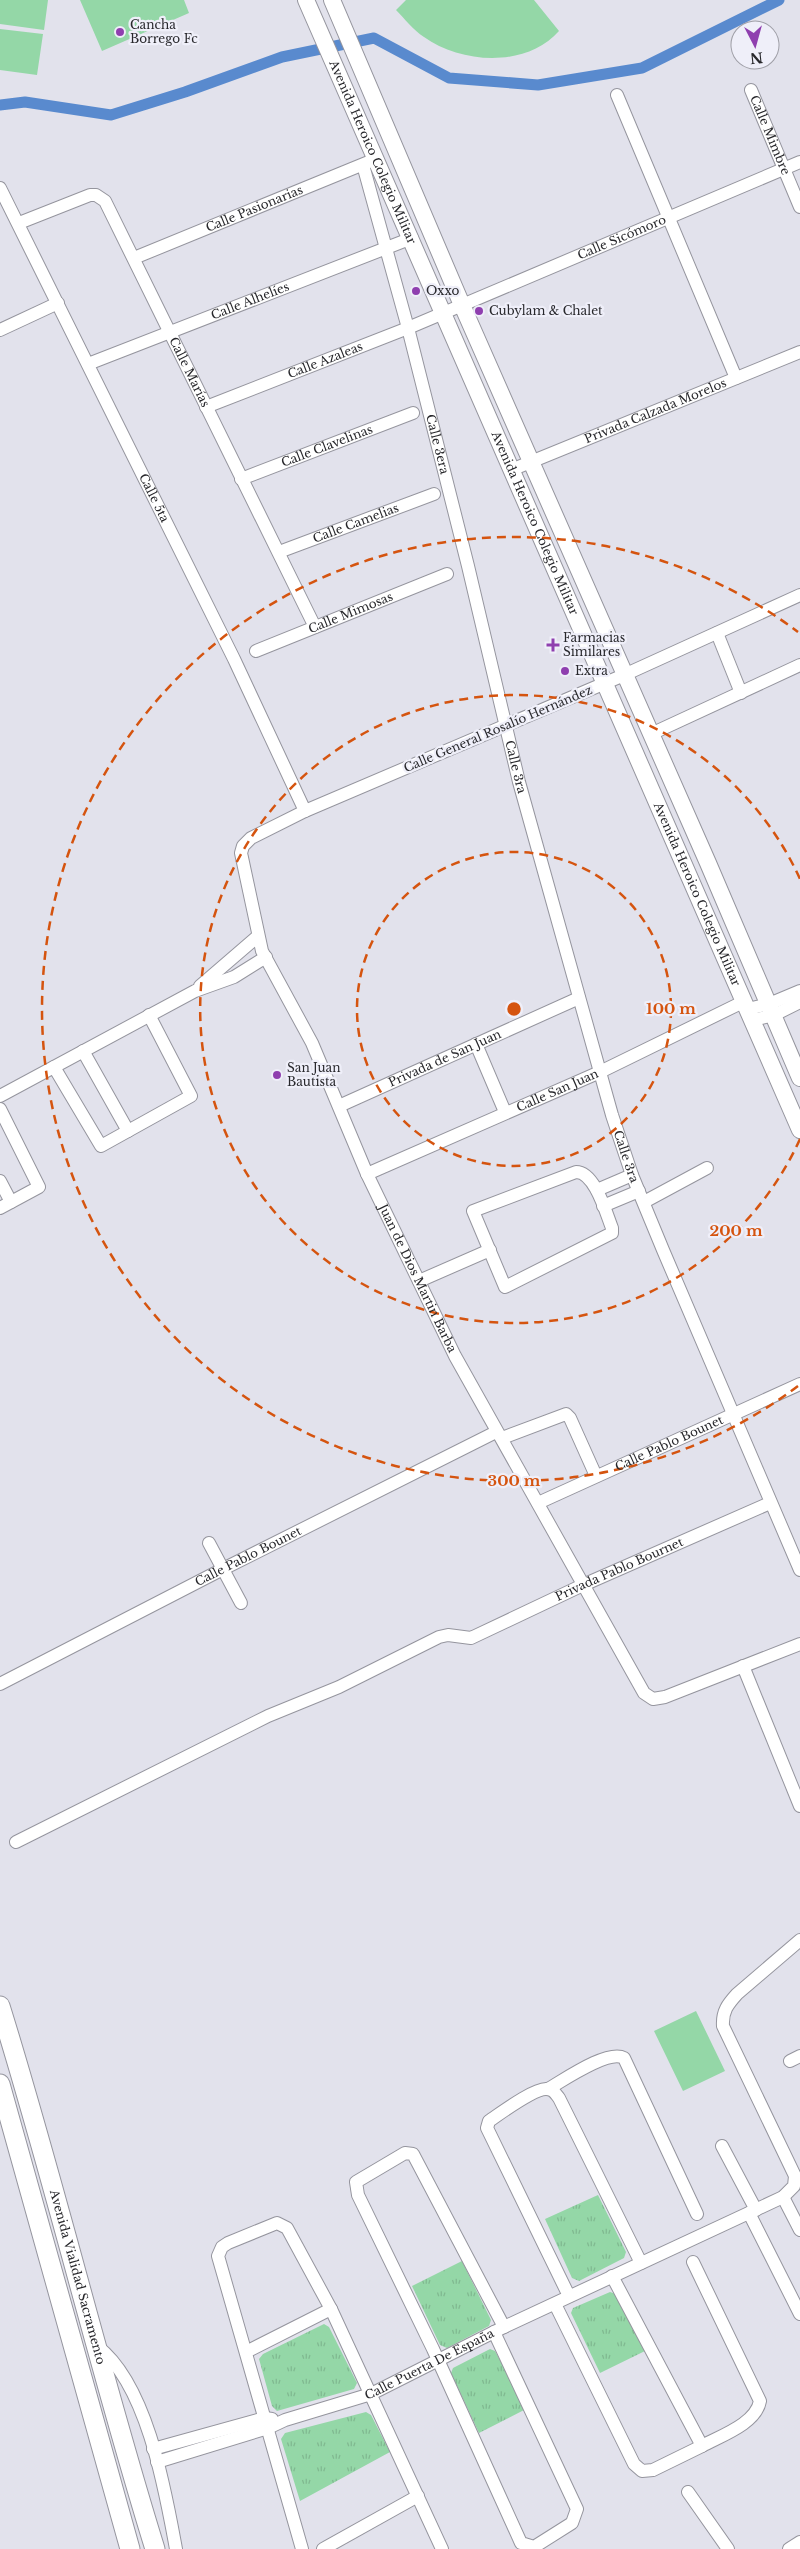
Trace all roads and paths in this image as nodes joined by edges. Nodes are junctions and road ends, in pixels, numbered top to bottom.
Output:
1 (306, 0) edge
2 (333, 4) edge
3 (751, 90) dead end
4 (617, 95) dead end
5 (369, 162) junction
6 (800, 162) edge
7 (784, 168) junction
8 (0, 188) edge
9 (800, 207) edge
10 (669, 217) junction
11 (19, 223) junction
12 (412, 238) junction
13 (386, 249) junction
14 (134, 258) junction
15 (58, 303) junction
16 (462, 305) junction
17 (444, 313) junction
18 (408, 328) junction
19 (0, 330) edge
20 (169, 332) junction
21 (800, 352) edge
22 (88, 364) junction
23 (736, 378) junction
24 (206, 406) junction
25 (412, 413) dead end
26 (530, 462) junction
27 (511, 470) junction
28 (241, 479) junction
29 (434, 494) dead end
30 (279, 552) junction
31 (447, 574) dead end
32 (800, 595) edge
33 (315, 626) junction
34 (717, 633) junction
35 (256, 651) dead end
36 (800, 666) edge
37 (624, 675) junction
38 (605, 682) junction
39 (741, 693) junction
40 (506, 726) junction
41 (651, 734) junction
42 (306, 811) junction
43 (250, 838) joint
44 (258, 936) junction
45 (266, 957) junction
46 (195, 991) junction
47 (800, 991) edge
48 (579, 998) junction
49 (800, 1002) edge
50 (749, 1010) junction
51 (771, 1010) junction
52 (149, 1015) junction
53 (476, 1044) junction
54 (83, 1051) junction
55 (54, 1067) junction
56 (600, 1072) junction
57 (800, 1078) edge
58 (0, 1096) edge
59 (339, 1106) junction
60 (0, 1109) edge
61 (505, 1112) junction
62 (800, 1130) edge
63 (128, 1131) junction
64 (707, 1168) dead end
65 (368, 1174) junction
66 (632, 1175) junction
67 (0, 1181) edge
68 (597, 1190) junction
69 (641, 1196) junction
70 (6, 1205) edge
71 (604, 1206) junction
72 (490, 1250) junction
73 (419, 1281) junction
74 (800, 1384) edge
75 (733, 1412) junction
76 (499, 1435) junction
77 (596, 1476) junction
78 (538, 1502) junction
79 (770, 1503) junction
80 (209, 1543) dead end
81 (223, 1569) junction
82 (800, 1570) edge
83 (583, 1584) junction
84 (241, 1603) dead end
85 (800, 1644) edge
86 (743, 1666) junction
87 (0, 1684) edge
88 (800, 1806) edge
89 (16, 1842) dead end
90 (800, 1940) edge
91 (0, 2006) edge
92 (0, 2084) edge
93 (548, 2089) junction
94 (722, 2146) dead end
95 (783, 2197) junction
96 (753, 2211) junction
97 (697, 2214) dead end
98 (800, 2230) edge
99 (641, 2262) junction
100 (693, 2262) dead end
101 (612, 2276) junction
102 (569, 2296) junction
103 (555, 2304) junction
104 (331, 2309) junction
105 (800, 2314) edge
106 (499, 2330) junction
107 (96, 2346) junction
108 (246, 2352) junction
109 (438, 2360) junction
110 (371, 2394) junction
111 (267, 2423) junction
112 (214, 2438) junction
113 (702, 2446) junction
114 (153, 2449) junction
115 (157, 2462) junction
116 (688, 2492) dead end
117 (418, 2496) junction
118 (800, 2542) edge
119 (130, 2549) edge
120 (155, 2549) edge
121 (176, 2549) edge
122 (302, 2549) edge
123 (323, 2549) edge
124 (442, 2549) edge
125 (728, 2549) edge
126 (789, 2549) edge

1 - 5 main road, Avenida Heroico Colegio Militar
2 - 16 main road, Avenida Heroico Colegio Militar
3 - 7 street, Calle Mimbre
4 - 10 street
5 - 12 main road, Avenida Heroico Colegio Militar
5 - 13 street, Calle 3era
5 - 14 street, Calle Pasionarias
6 - 7 street, Calle Sicómoro
7 - 9 street, Calle Mimbre
7 - 10 street, Calle Sicómoro
8 - 11 street, Calle 5ta
10 - 16 street, Calle Sicómoro
10 - 23 street
11 - 14 street, Calle Marías
11 - 15 street, Calle 5ta
12 - 13 street, Calle Alhelíes
12 - 17 main road, Avenida Heroico Colegio Militar
13 - 18 street, Calle 3era
13 - 20 street, Calle Alhelíes
14 - 20 street, Calle Marías
15 - 19 street
15 - 22 street, Calle 5ta
16 - 17 street, Calle Sicómoro
16 - 26 main road, Avenida Heroico Colegio Militar
17 - 18 street, Calle Azaleas
17 - 27 main road, Avenida Heroico Colegio Militar
18 - 24 street, Calle Azaleas
18 - 40 street, Calle 3era
20 - 22 street, Calle Alhelíes
20 - 24 street, Calle Marías
21 - 23 street, Privada Calzada Morelos
22 - 42 street, Calle 5ta
23 - 26 street, Privada Calzada Morelos
24 - 28 street, Calle Marías
25 - 28 street, Calle Clavelinas
26 - 27 street, Privada Calzada Morelos
26 - 37 main road, Avenida Heroico Colegio Militar
27 - 38 main road, Avenida Heroico Colegio Militar
28 - 30 street, Calle Marías
29 - 30 street, Calle Camelias
30 - 33 street, Calle Marías
31 - 33 street, Calle Mimosas
32 - 34 street, Calle General Rosalío Hernández
33 - 35 street, Calle Mimosas
34 - 37 street, Calle General Rosalío Hernández
34 - 39 street
36 - 39 street
37 - 38 street, Calle General Rosalío Hernández
37 - 41 main road, Avenida Heroico Colegio Militar
38 - 40 street, Calle General Rosalío Hernández
38 - 50 main road, Avenida Heroico Colegio Militar
39 - 41 street
40 - 42 street, Calle General Rosalío Hernández
40 - 48 street, Calle 3ra
41 - 51 main road, Avenida Heroico Colegio Militar
42 - 43 street, Calle General Rosalío Hernández
43 - 44 street, Juan de Dios Martin Barba
44 - 45 street, Juan de Dios Martin Barba
44 - 46 street
45 - 46 street
45 - 59 street, Juan de Dios Martin Barba
46 - 52 street
47 - 51 street
48 - 53 street, Privada de San Juan
48 - 56 street, Calle 3ra
49 - 51 street
50 - 51 street, Calle San Juan
50 - 56 street, Calle San Juan
50 - 62 main road, Avenida Heroico Colegio Militar
51 - 57 main road, Avenida Heroico Colegio Militar
52 - 54 street
52 - 63 street
53 - 59 street, Privada de San Juan
53 - 61 street
54 - 55 street
54 - 63 street
55 - 58 street
55 - 63 street
56 - 61 street, Calle San Juan
56 - 66 street, Calle 3ra
59 - 65 street, Juan de Dios Martin Barba
60 - 70 street
61 - 65 street, Calle San Juan
64 - 69 street
65 - 73 street, Juan de Dios Martin Barba
66 - 68 street
66 - 69 street, Calle 3ra
67 - 70 street
68 - 71 street
68 - 72 street
69 - 71 street
69 - 75 street, Calle 3ra
71 - 72 street
72 - 73 street
73 - 76 street, Juan de Dios Martin Barba
74 - 75 street, Calle Pablo Bounet
75 - 77 street, Calle Pablo Bounet
75 - 79 street, Calle 3ra
76 - 77 street, Calle Pablo Bounet
76 - 78 street, Juan de Dios Martin Barba
76 - 81 street, Calle Pablo Bounet
77 - 78 street, Calle Pablo Bounet
78 - 83 street, Juan de Dios Martin Barba
79 - 82 street, Calle 3ra
79 - 83 street, Privada Pablo Bournet
80 - 81 street
81 - 84 street
81 - 87 street, Calle Pablo Bounet
83 - 86 street, Juan de Dios Martin Barba
83 - 89 street, Privada Pablo Bournet
85 - 86 street
86 - 88 street
90 - 95 street
91 - 107 highway, Avenida Vialidad Sacramento
92 - 119 highway, Avenida Vialidad Sacramento
93 - 97 street
93 - 99 street
93 - 102 street
94 - 96 street
95 - 96 street, Calle Puerta De España
95 - 98 street
96 - 99 street, Calle Puerta De España
96 - 105 street
99 - 101 street, Calle Puerta De España
100 - 113 street
101 - 102 street, Calle Puerta De España
101 - 113 street
102 - 103 street, Calle Puerta De España
103 - 106 street, Calle Puerta De España
103 - 113 street
104 - 108 street
104 - 108 street
104 - 110 street
106 - 109 street, Calle Puerta De España
106 - 109 street
106 - 109 street
107 - 114 street
107 - 120 highway, Avenida Vialidad Sacramento
108 - 111 street
109 - 110 street, Calle Puerta De España
110 - 111 street, Calle Puerta De España
110 - 117 street
111 - 112 street, Calle Puerta De España
111 - 122 street
112 - 114 street, Calle Puerta De España
112 - 115 street, Calle Puerta De España
114 - 115 street
115 - 121 street
116 - 125 street
117 - 123 street
117 - 124 street
118 - 126 street

